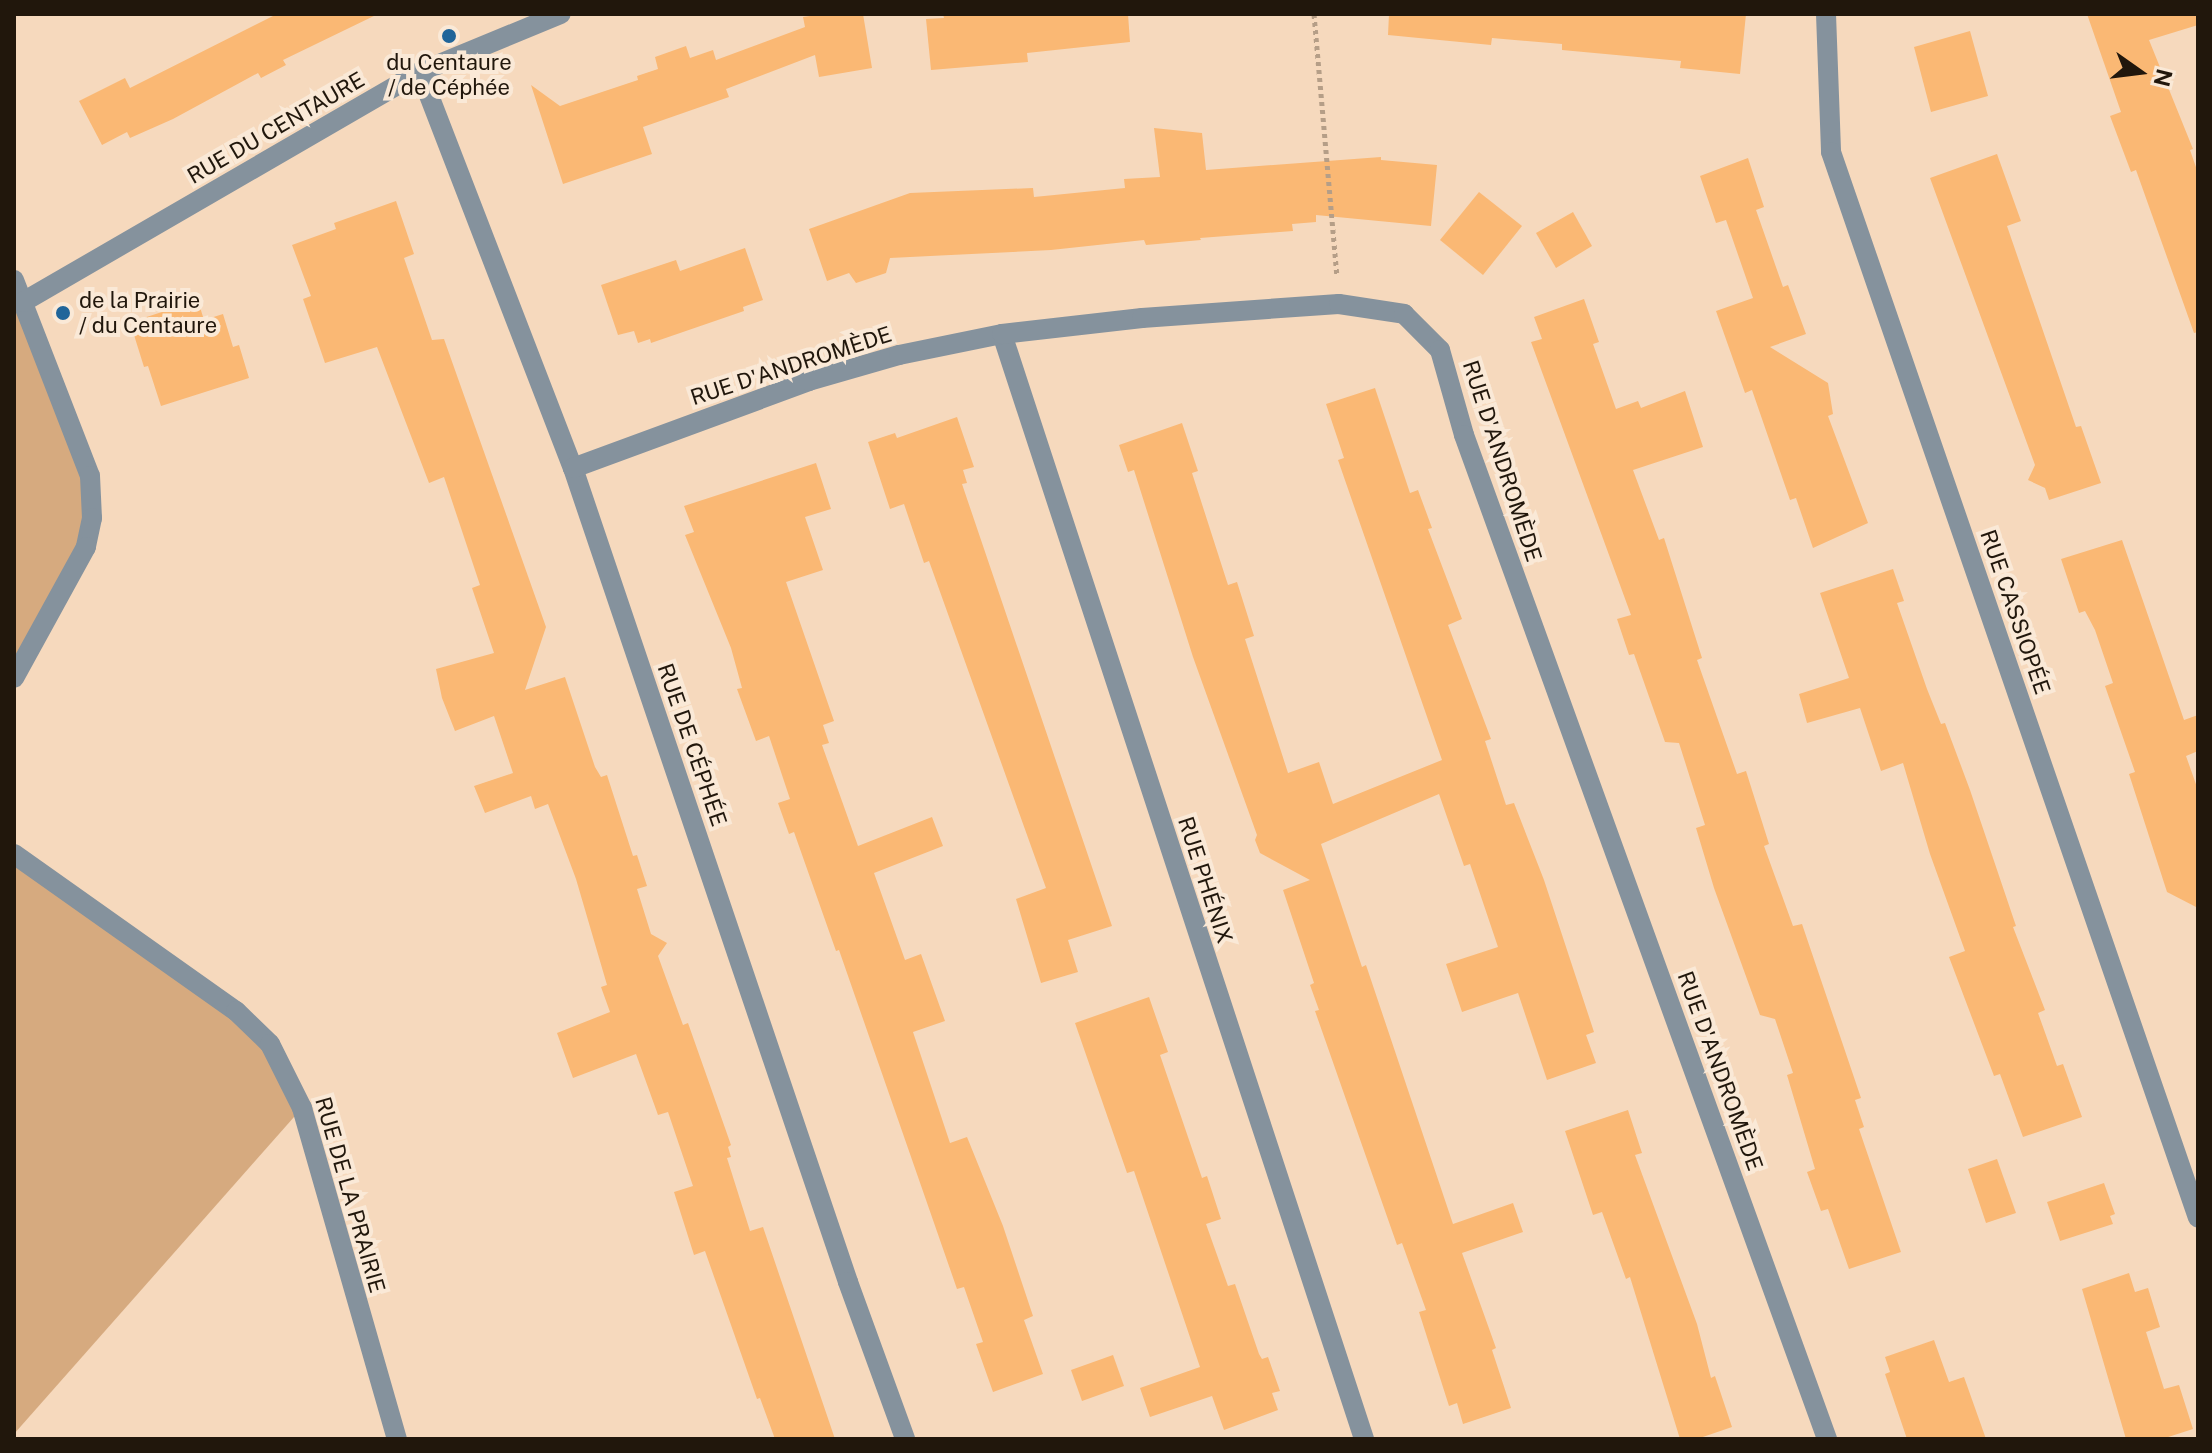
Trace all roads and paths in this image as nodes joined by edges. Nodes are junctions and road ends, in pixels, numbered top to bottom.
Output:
1 (561, 14) edge
2 (1314, 14) edge
3 (1826, 14) edge
4 (420, 72) junction
5 (14, 280) edge
6 (23, 302) junction
7 (1339, 304) junction
8 (1002, 334) junction
9 (573, 468) junction
10 (14, 678) edge
11 (14, 854) edge
12 (2198, 1218) edge
13 (397, 1439) edge
14 (905, 1439) edge
15 (1364, 1439) edge
16 (1827, 1439) edge

1 - 4 street, RUE DU CENTAURE
2 - 7 path
3 - 12 street, RUE CASSIOPÉE
4 - 6 street, RUE DU CENTAURE
4 - 9 street, RUE DE CÉPHÉE
5 - 6 street
6 - 10 street
7 - 8 street, RUE D'ANDROMÈDE
7 - 16 street, RUE D'ANDROMÈDE
8 - 9 street, RUE D'ANDROMÈDE
8 - 15 street, RUE PHÉNIX
9 - 14 street, RUE DE CÉPHÉE
11 - 13 street, RUE DE LA PRAIRIE

